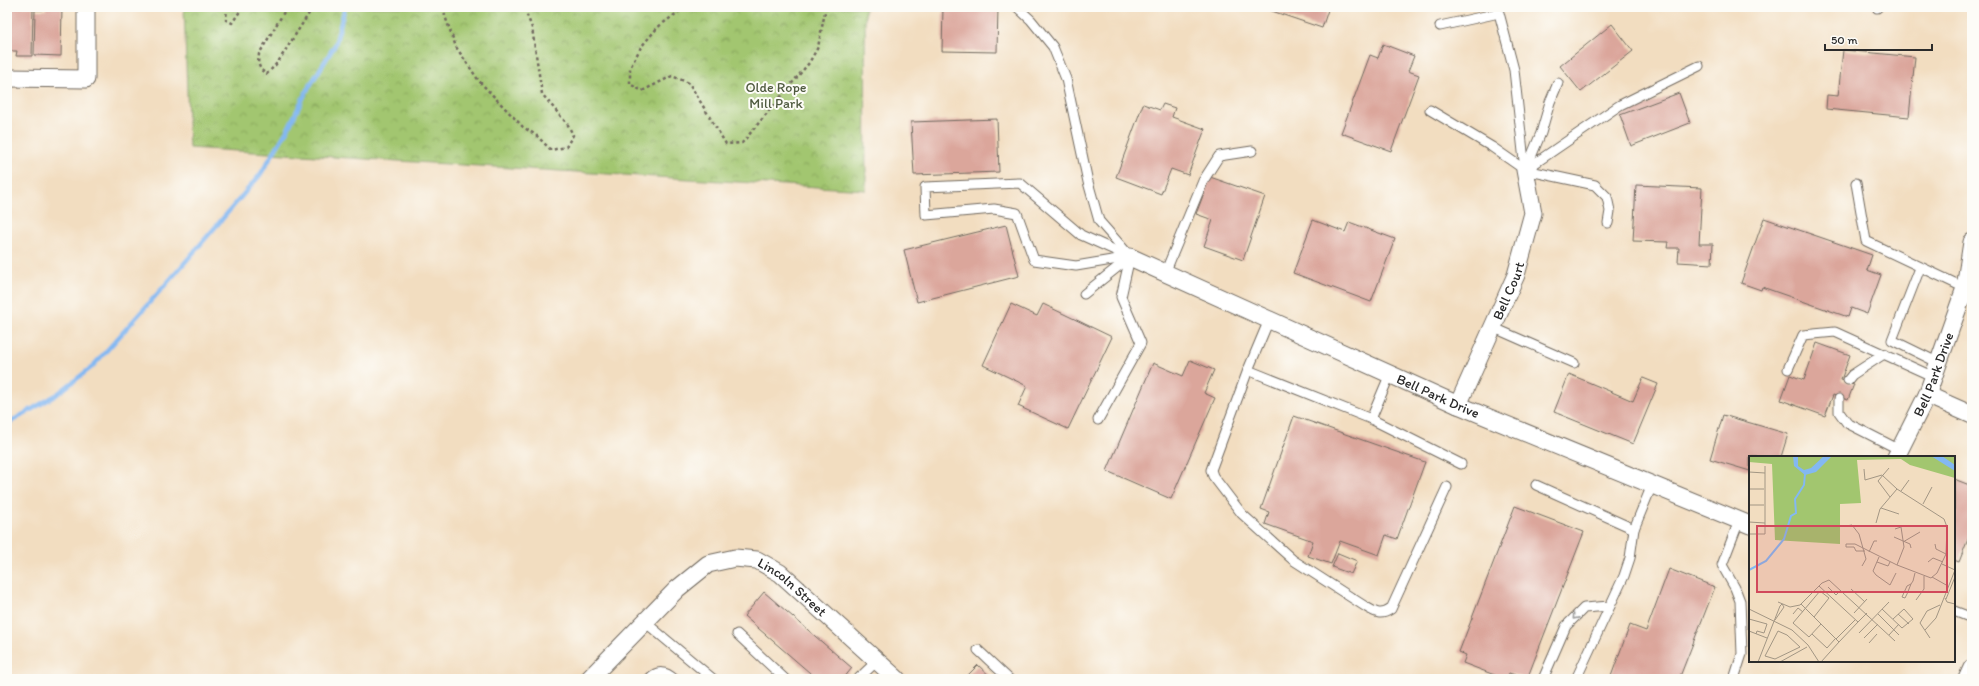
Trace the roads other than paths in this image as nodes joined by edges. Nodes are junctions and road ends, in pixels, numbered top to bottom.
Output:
1 (86, 7) edge
2 (1017, 7) edge
3 (1440, 26) dead end
4 (1699, 66) dead end
5 (7, 78) edge
6 (1558, 83) dead end
7 (1430, 110) dead end
8 (1252, 151) dead end
9 (1525, 170) junction
10 (1856, 184) dead end
11 (1608, 223) dead end
12 (1972, 242) edge
13 (1130, 257) junction
14 (1920, 268) junction
15 (1165, 273) junction
16 (1966, 288) junction
17 (1084, 294) dead end
18 (1269, 320) junction
19 (1492, 327) junction
20 (1884, 354) junction
21 (1574, 363) dead end
22 (1788, 369) dead end
23 (1248, 370) junction
24 (1936, 370) junction
25 (1390, 374) junction
26 (1848, 380) dead end
27 (1927, 395) junction
28 (1839, 399) dead end
29 (1458, 405) junction
30 (1972, 415) edge
31 (1371, 419) junction
32 (1098, 420) dead end
33 (1898, 454) edge
34 (1461, 464) dead end
35 (1536, 486) dead end
36 (1652, 486) junction
37 (1446, 487) dead end
38 (1745, 523) edge
39 (1634, 529) junction
40 (1610, 606) junction
41 (1955, 611) edge
42 (1972, 618) edge
43 (645, 622) junction
44 (737, 634) dead end
45 (978, 650) dead end
46 (877, 661) junction
47 (1972, 668) edge
48 (590, 679) edge
49 (649, 679) edge
50 (674, 679) edge
51 (713, 679) edge
52 (785, 679) edge
53 (858, 679) edge
54 (897, 679) edge
55 (1009, 679) edge
56 (1543, 679) edge
57 (1576, 679) edge
58 (1734, 679) edge
59 (1967, 679) edge

1 - 5 street
2 - 13 lane
3 - 9 lane
4 - 9 lane
6 - 9 lane
7 - 9 lane
8 - 15 lane
9 - 11 lane
9 - 19 street, Bell Court
10 - 14 lane
12 - 16 street, Bell Park Drive
13 - 13 lane
13 - 15 street, Bell Park Drive
13 - 17 lane
13 - 32 lane
14 - 16 lane
14 - 24 lane
15 - 18 street, Bell Park Drive
16 - 24 street, Bell Park Drive
18 - 23 lane
18 - 25 street, Bell Park Drive
19 - 21 lane
19 - 29 street, Bell Court
20 - 22 lane
20 - 24 lane
20 - 26 lane
23 - 31 lane
23 - 37 lane
24 - 27 street, Bell Park Drive
25 - 29 street, Bell Park Drive
25 - 31 lane
27 - 30 street
27 - 33 street, Bell Park Drive
28 - 33 lane
29 - 36 street, Bell Park Drive
31 - 34 lane
35 - 39 lane
36 - 38 street, Bell Park Drive
36 - 39 lane
38 - 58 lane
39 - 40 lane
40 -> 56 lane
40 - 57 lane
41 - 42 lane
43 - 46 street, Lincoln Street
43 - 48 street, Lincoln Street
43 - 51 lane
44 - 52 lane
45 - 55 lane
46 - 53 lane
46 - 54 street, Lincoln Street
47 - 59 street
49 - 50 lane

